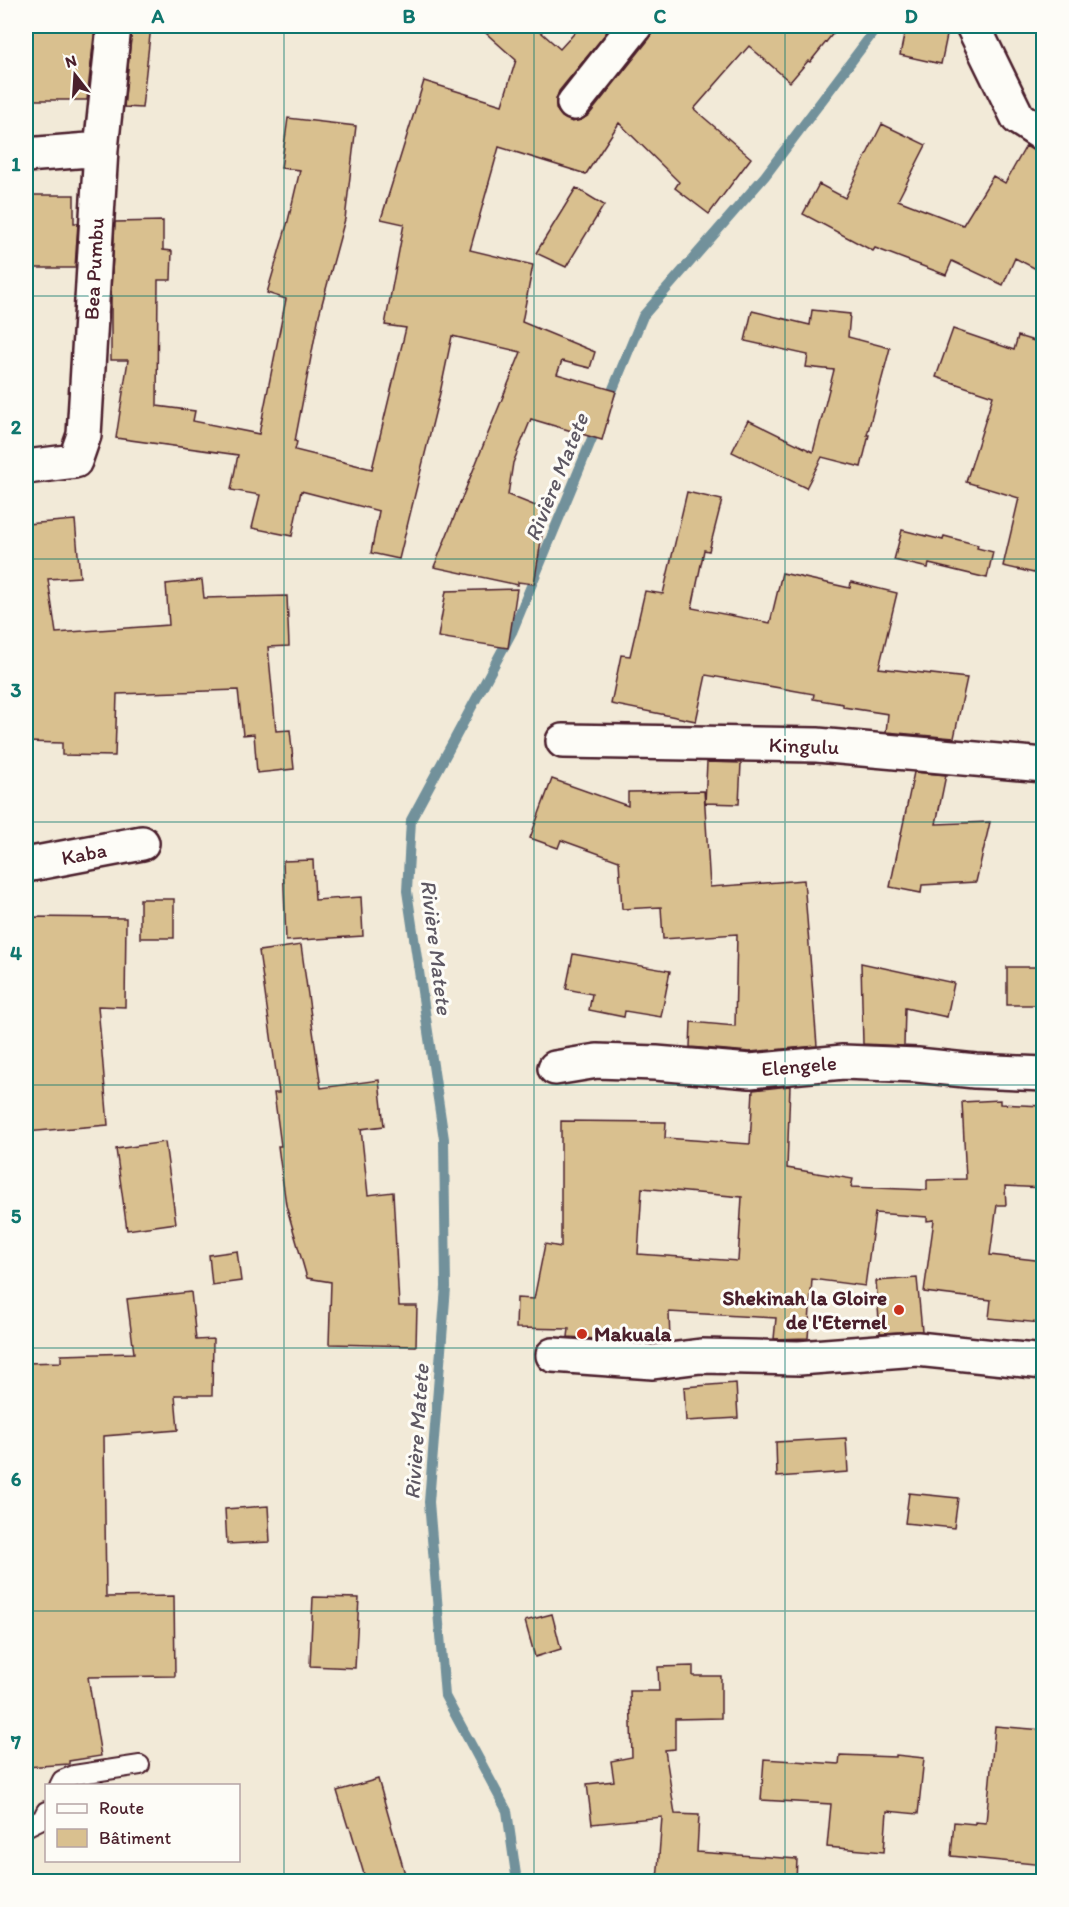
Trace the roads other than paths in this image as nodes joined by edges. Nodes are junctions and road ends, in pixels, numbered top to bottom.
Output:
1 (114, 26) edge
2 (634, 26) edge
3 (973, 26) edge
4 (574, 103) dead end
5 (1044, 135) edge
6 (101, 148) junction
7 (26, 155) edge
8 (26, 467) edge
9 (563, 741) dead end
10 (1044, 765) edge
11 (142, 843) dead end
12 (26, 865) edge
13 (555, 1068) dead end
14 (1044, 1074) edge
15 (553, 1354) dead end
16 (1044, 1362) edge
17 (140, 1765) dead end
18 (60, 1784) edge
19 (45, 1813) edge
20 (26, 1827) edge

1 - 6 street, Bea Pumbu
2 - 4 street
3 - 5 street
6 - 7 street
6 - 8 street, Bea Pumbu
9 - 10 street, Kingulu
11 - 12 street, Kaba
13 - 14 street, Elengele
15 - 16 street
17 - 18 lane
19 - 20 lane

